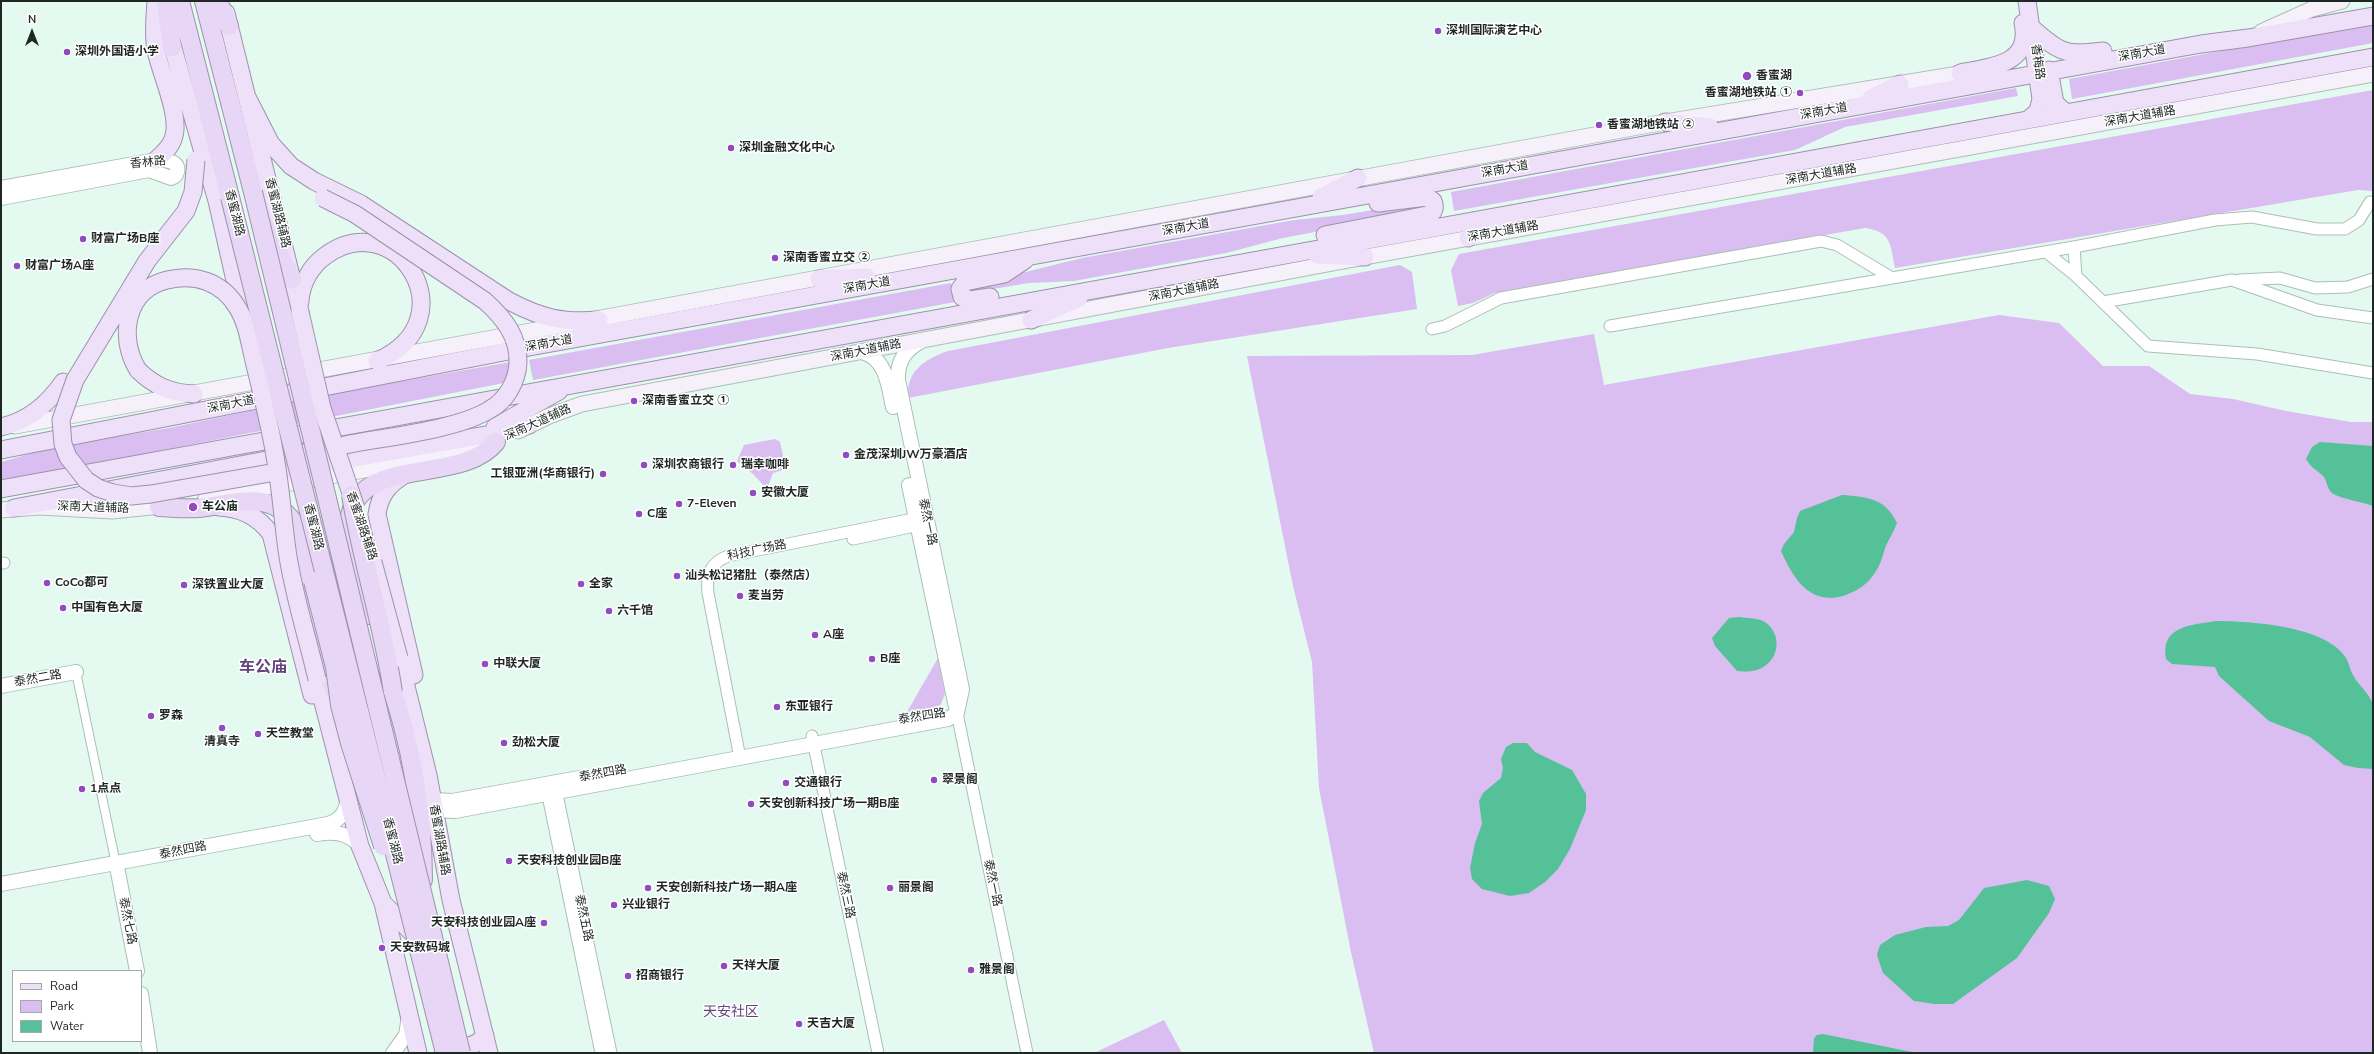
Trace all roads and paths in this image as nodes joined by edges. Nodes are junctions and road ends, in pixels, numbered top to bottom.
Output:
1 (156, 1) edge
2 (160, 1) edge
3 (166, 1) edge
4 (180, 1) edge
5 (204, 1) edge
6 (218, 1) edge
7 (223, 1) edge
8 (2018, 1) edge
9 (2027, 1) edge
10 (2038, 1) edge
11 (2342, 1) edge
12 (2373, 16) edge
13 (230, 26) junction
14 (2038, 34) junction
15 (2248, 38) junction
16 (2200, 44) junction
17 (172, 47) junction
18 (2373, 57) edge
19 (2044, 72) junction
20 (1960, 73) junction
21 (2373, 74) edge
22 (2015, 78) junction
23 (1900, 84) junction
24 (248, 97) junction
25 (1851, 107) junction
26 (2065, 112) junction
27 (192, 114) junction
28 (2029, 118) junction
29 (1665, 122) junction
30 (1730, 129) junction
31 (256, 130) junction
32 (156, 160) junction
33 (196, 160) junction
34 (1358, 178) junction
35 (1, 188) edge
36 (326, 193) junction
37 (1, 198) edge
38 (224, 199) junction
39 (1331, 201) junction
40 (2370, 202) dead end
41 (1304, 206) junction
42 (1516, 212) junction
43 (258, 213) junction
44 (1468, 238) junction
45 (2074, 247) junction
46 (2046, 252) junction
47 (1285, 254) junction
48 (1038, 255) junction
49 (1365, 257) junction
50 (924, 276) junction
51 (2076, 276) junction
52 (1892, 278) junction
53 (292, 279) junction
54 (819, 279) junction
55 (2373, 279) edge
56 (2232, 280) junction
57 (1102, 287) junction
58 (1059, 295) junction
59 (2103, 302) junction
60 (300, 312) junction
61 (2373, 318) edge
62 (599, 320) junction
63 (1031, 320) junction
64 (245, 323) junction
65 (1610, 326) dead end
66 (1432, 329) dead end
67 (922, 340) junction
68 (862, 352) junction
69 (377, 361) junction
70 (2373, 374) edge
71 (586, 382) junction
72 (194, 394) junction
73 (529, 425) junction
74 (1, 428) edge
75 (457, 440) junction
76 (496, 442) junction
77 (1, 450) edge
78 (408, 473) junction
79 (1, 489) edge
80 (1, 495) edge
81 (83, 495) junction
82 (351, 495) junction
83 (159, 507) junction
84 (199, 508) junction
85 (8, 509) edge
86 (282, 511) junction
87 (922, 521) junction
88 (76, 672) joint
89 (1, 686) edge
90 (393, 692) junction
91 (340, 705) junction
92 (957, 713) junction
93 (418, 729) junction
94 (810, 741) junction
95 (334, 747) junction
96 (743, 753) junction
97 (551, 788) junction
98 (347, 796) junction
99 (433, 805) junction
100 (360, 846) junction
101 (117, 868) junction
102 (1, 884) edge
103 (1, 892) edge
104 (415, 896) junction
105 (383, 903) junction
106 (137, 970) edge
107 (142, 1001) edge
108 (409, 1013) junction
109 (485, 1035) junction
110 (150, 1053) edge
111 (393, 1053) edge
112 (418, 1053) edge
113 (444, 1053) edge
114 (462, 1053) edge
115 (489, 1053) edge
116 (601, 1053) edge
117 (611, 1053) edge
118 (870, 1053) edge
119 (878, 1053) edge
120 (1027, 1053) edge

1 - 32 main road
2 - 17 main road
3 - 17 highway
4 - 38 highway, 香蜜湖路
5 - 43 highway, 香蜜湖路, bridge
6 - 13 highway
7 - 13 main road, 香蜜湖路辅路
8 - 20 main road
9 - 14 main road, 香梅路
10 - 14 main road, 香梅路
11 - 15 main road
12 - 15 main road, 深南大道
13 - 24 main road, 香蜜湖路辅路
14 - 16 main road
14 - 19 main road, 香梅路
15 - 16 main road, 深南大道
16 - 19 main road, 深南大道
17 - 27 main road
18 - 26 main road
19 - 22 main road, 深南大道
19 - 26 main road, 香梅路
19 - 28 main road, 香梅路
20 - 22 main road
20 - 23 main road
21 - 44 main road, 深南大道辅路
22 - 25 main road, 深南大道
23 - 25 main road
23 - 29 main road
24 - 31 main road, 香蜜湖路辅路
24 - 36 main road
25 - 30 main road, 深南大道
26 - 28 main road
27 - 33 main road
27 - 38 main road
28 - 42 main road
29 - 30 main road
29 - 34 main road
30 - 39 main road, 深南大道
31 - 36 main road
31 - 53 main road, 香蜜湖路辅路
32 - 35 street, 香林路
32 - 37 street, 香林路
33 - 74 main road, bridge
33 - 75 main road, bridge
34 - 41 main road
34 - 54 main road
36 - 62 main road
36 - 81 main road, bridge
38 - 64 main road, bridge
38 - 104 highway, 香蜜湖路, bridge
39 - 41 main road, 深南大道
39 - 47 main road
40 - 45 street
41 - 48 main road, 深南大道
42 - 44 main road
42 - 47 main road
43 - 53 highway, bridge
43 - 104 highway, 香蜜湖路, bridge
44 - 49 main road, 深南大道辅路
45 - 46 street
45 - 51 street
46 - 51 street
46 - 52 street
47 - 49 main road
47 - 57 main road
48 - 50 main road, 深南大道
48 - 58 main road
49 - 63 main road, 深南大道辅路
50 - 54 main road
50 - 77 main road, 深南大道
51 - 59 street
52 - 65 street
52 - 66 street
53 - 60 main road, 香蜜湖路辅路
54 - 62 main road
55 - 56 street
56 - 59 street
56 - 61 street
57 - 58 main road
57 - 63 main road
58 - 71 main road
59 - 70 street
60 - 69 main road
60 - 82 main road, 香蜜湖路辅路, bridge
62 - 69 main road
63 - 67 main road, 深南大道辅路
64 - 72 main road, bridge
64 - 86 main road, bridge
67 - 68 main road, 深南大道辅路
67 - 87 street, 泰然一路
68 - 73 main road, 深南大道辅路
68 - 87 street, 泰然一路
69 - 72 main road
71 - 75 main road
71 - 79 main road
72 - 74 main road
73 - 75 main road
73 - 76 main road, 深南大道辅路
76 - 78 highway
76 - 83 main road, 深南大道辅路
78 - 90 highway, bridge
78 - 93 main road
80 - 81 main road
81 - 85 main road
82 - 90 highway, bridge
82 - 93 main road, 香蜜湖路辅路, bridge
83 - 84 highway
83 - 85 main road, 深南大道辅路
84 - 91 highway, bridge
84 - 95 main road
86 - 91 highway, bridge
86 - 95 main road, bridge
87 - 92 street, 泰然一路
87 - 96 street, 科技广场路
88 - 89 street, 泰然二路
88 - 101 street
90 - 104 highway, bridge
91 - 104 highway, bridge
92 - 94 street, 泰然四路
92 - 120 street, 泰然一路
93 - 99 main road, 香蜜湖路辅路
94 - 96 street, 泰然四路
94 - 118 street, 泰然三路
94 - 119 street, 泰然三路
95 - 98 main road
96 - 97 street, 泰然四路
97 - 99 street, 泰然四路
97 - 116 street, 泰然五路
97 - 117 street, 泰然五路
98 - 100 main road
98 - 101 street, 泰然四路
99 - 109 main road, 香蜜湖路辅路
100 - 101 street, 泰然四路
100 - 105 main road
101 - 102 street, 泰然四路
101 - 103 street, 泰然四路
101 - 106 street, 泰然七路
104 - 113 highway, 香蜜湖路, bridge
104 - 114 highway, 香蜜湖路, bridge
105 - 108 main road
105 - 109 main road
107 - 110 street
108 - 111 street
108 - 112 main road
109 - 115 main road, 香蜜湖路辅路
113 - 114 street

